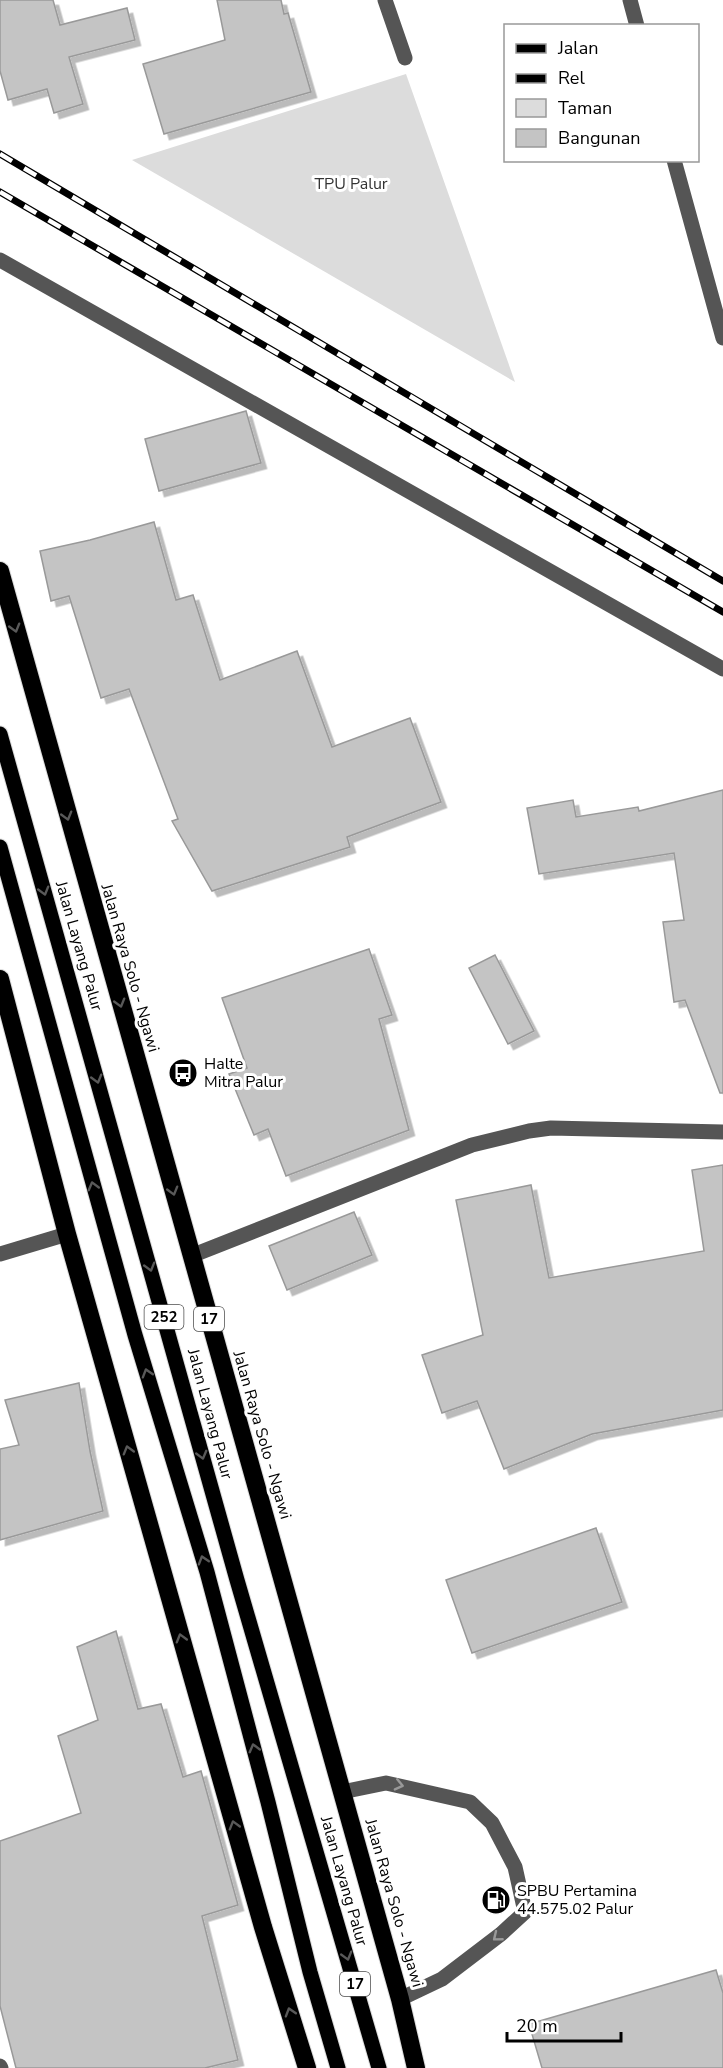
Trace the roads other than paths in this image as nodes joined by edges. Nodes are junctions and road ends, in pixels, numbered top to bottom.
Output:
1 (385, 0) edge
2 (630, 0) edge
3 (636, 24) edge
4 (405, 58) dead end
5 (675, 162) edge
6 (0, 260) edge
7 (723, 338) edge
8 (0, 571) edge
9 (3, 597) edge
10 (723, 669) edge
11 (0, 734) edge
12 (0, 847) edge
13 (0, 979) edge
14 (723, 1132) edge
15 (67, 1234) junction
16 (0, 1254) edge
17 (191, 1256) junction
18 (342, 1792) junction
19 (331, 1900) joint
20 (294, 1906) joint
21 (400, 1999) junction
22 (307, 2068) edge
23 (338, 2068) edge
24 (379, 2068) edge
25 (416, 2068) edge

1 - 4 street
2 - 3 street
5 - 7 street
6 - 10 street
8 - 9 highway, Jalan Raya Solo - Ngawi / 17
9 -> 17 highway, Jalan Raya Solo - Ngawi / 17
11 -> 19 main road, Jalan Layang Palur / 252
20 -> 12 main road, 252
13 - 15 highway
14 - 17 street
15 - 16 street
22 -> 15 highway
17 - 18 highway, Jalan Raya Solo - Ngawi / 17
18 - 21 highway, Jalan Raya Solo - Ngawi / 17
18 -> 21 street
19 -> 24 main road, Jalan Layang Palur / 17
20 - 23 main road, 17
21 - 25 highway, Jalan Raya Solo - Ngawi / 17

